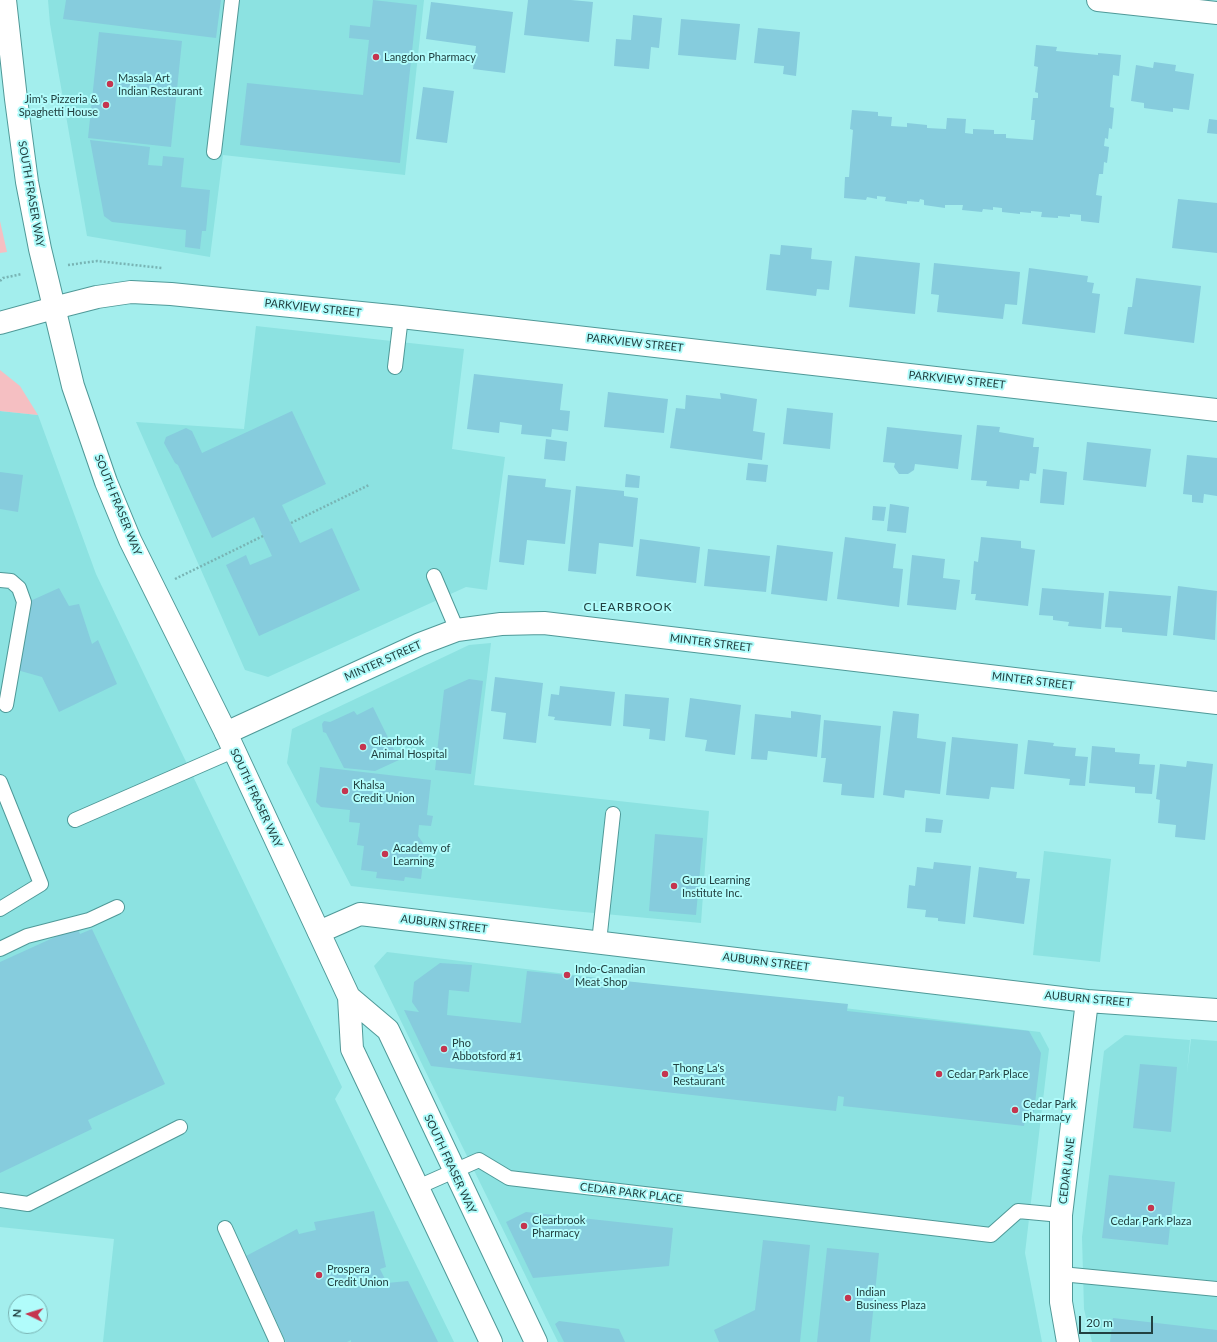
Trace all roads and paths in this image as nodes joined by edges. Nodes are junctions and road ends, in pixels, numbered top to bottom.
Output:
1 (5, 0) edge
2 (232, 0) edge
3 (1098, 0) edge
4 (1217, 14) edge
5 (214, 152) dead end
6 (3, 278) dead end
7 (0, 281) edge
8 (54, 308) junction
9 (401, 317) junction
10 (0, 323) edge
11 (395, 367) dead end
12 (1217, 410) edge
13 (369, 485) dead end
14 (291, 523) dead end
15 (263, 536) dead end
16 (434, 576) dead end
17 (0, 580) edge
18 (155, 589) junction
19 (457, 630) junction
20 (1217, 703) edge
21 (6, 706) dead end
22 (230, 742) junction
23 (0, 782) edge
24 (613, 814) dead end
25 (75, 820) dead end
26 (117, 907) dead end
27 (0, 909) edge
28 (319, 932) junction
29 (599, 942) junction
30 (0, 948) edge
31 (349, 997) junction
32 (1088, 1000) junction
33 (1217, 1010) edge
34 (180, 1127) dead end
35 (454, 1171) junction
36 (418, 1187) junction
37 (0, 1200) edge
38 (1061, 1215) junction
39 (225, 1228) dead end
40 (1061, 1274) junction
41 (1217, 1289) edge
42 (277, 1342) edge
43 (492, 1342) edge
44 (536, 1342) edge
45 (1068, 1342) edge

1 - 8 street, SOUTH FRASER WAY
2 - 5 lane
3 - 4 street
6 - 7 path
8 - 9 street, PARKVIEW STREET
8 - 10 street, PARKVIEW STREET
8 - 18 street, SOUTH FRASER WAY
9 - 11 lane
9 - 12 street, PARKVIEW STREET
13 - 14 path
15 - 18 path
16 - 19 lane
17 - 21 lane
18 - 22 street, SOUTH FRASER WAY
19 - 20 street, MINTER STREET
19 - 22 street, MINTER STREET
22 - 25 lane
22 - 28 street, SOUTH FRASER WAY
23 - 27 lane
24 - 29 lane
26 - 30 lane
28 - 29 street, AUBURN STREET
28 - 31 street, SOUTH FRASER WAY
29 - 32 street, AUBURN STREET
31 - 35 street, SOUTH FRASER WAY
31 - 36 street, SOUTH FRASER WAY
32 - 33 street, AUBURN STREET
32 - 38 street, CEDAR LANE
34 - 37 lane
35 - 36 lane, CEDAR PARK PLACE
35 - 38 lane, CEDAR PARK PLACE
35 - 44 street, SOUTH FRASER WAY
36 - 43 street, SOUTH FRASER WAY
38 - 40 street, CEDAR LANE
39 - 42 lane
40 - 41 lane
40 - 45 street, CEDAR LANE

